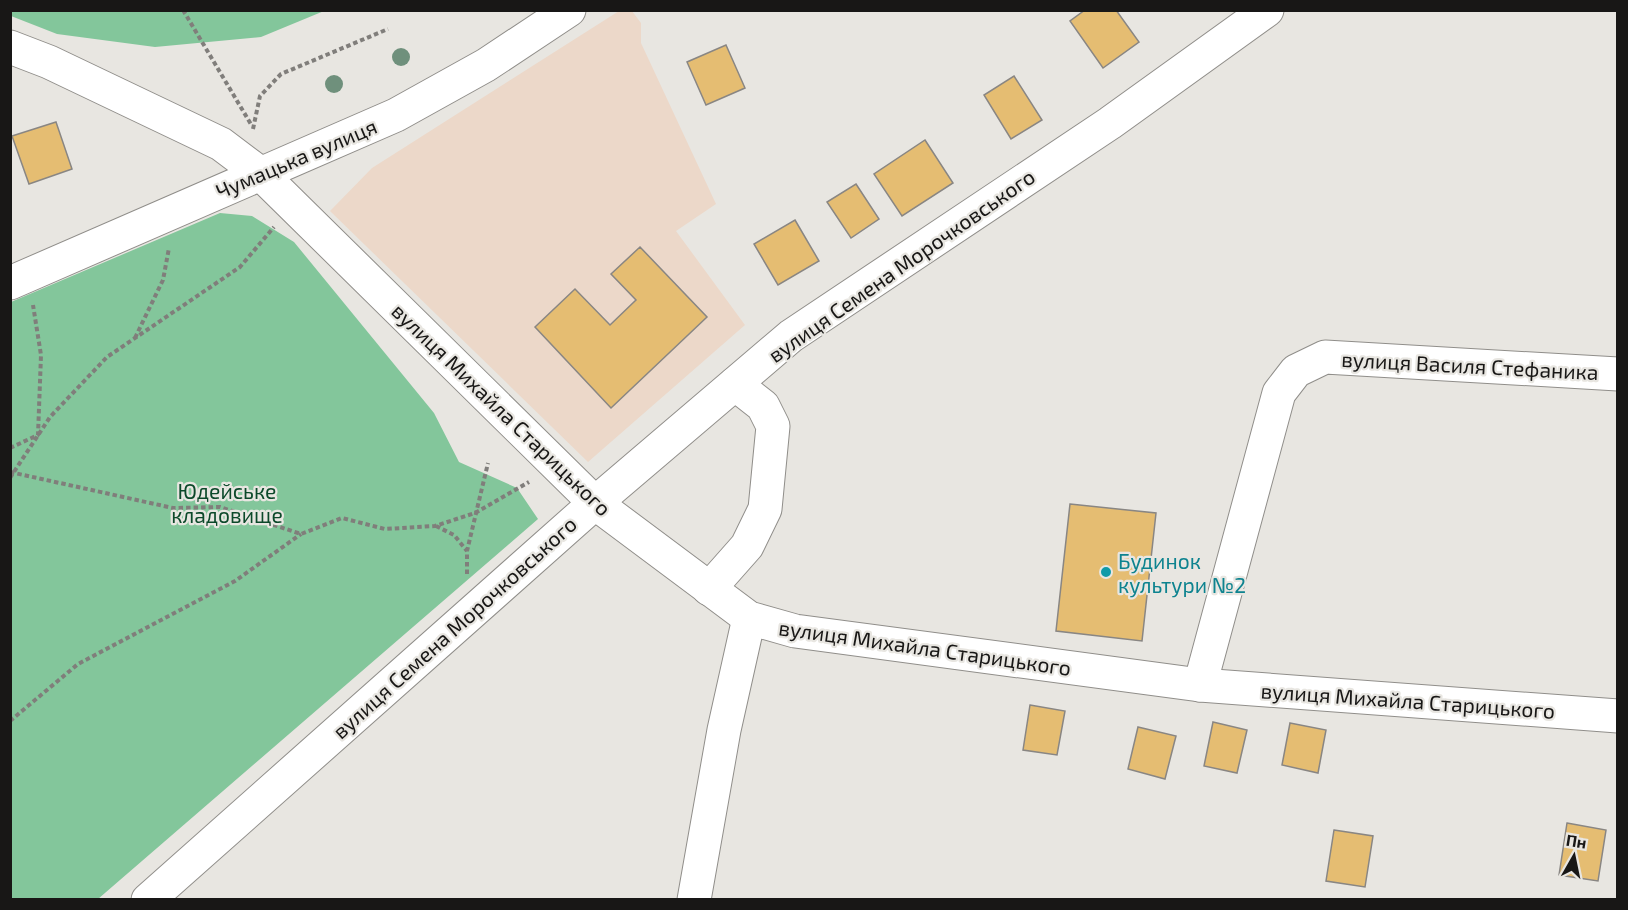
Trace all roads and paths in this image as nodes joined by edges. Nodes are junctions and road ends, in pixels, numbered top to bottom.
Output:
1 (183, 10) edge
2 (569, 10) edge
3 (1267, 10) edge
4 (388, 29) dead end
5 (10, 47) edge
6 (252, 126) junction
7 (261, 174) junction
8 (192, 202) junction
9 (281, 218) dead end
10 (20, 279) edge
11 (134, 339) junction
12 (1617, 374) edge
13 (735, 384) junction
14 (38, 435) junction
15 (10, 448) edge
16 (488, 463) dead end
17 (13, 472) edge
18 (10, 478) edge
19 (534, 480) dead end
20 (595, 503) junction
21 (475, 513) junction
22 (435, 526) junction
23 (301, 534) junction
24 (467, 551) junction
25 (467, 581) dead end
26 (709, 589) junction
27 (749, 618) junction
28 (1200, 685) junction
29 (1617, 716) edge
30 (10, 721) edge
31 (148, 900) edge
32 (694, 900) edge

1 - 6 path
2 - 7 street, Чумацька вулиця
3 - 13 street, вулиця Семена Морочковського
4 - 6 path
5 - 7 street, вулиця Михайла Старицького
6 - 7 path
7 - 8 street, Чумацька вулиця
7 - 20 street, вулиця Михайла Старицького
8 - 10 street, Чумацька вулиця
8 - 11 path
9 - 11 path
10 - 14 path
11 - 14 path
12 - 28 street, вулиця Василя Стефаника
13 - 20 street, вулиця Семена Морочковського
13 - 26 street
14 - 15 path
14 - 17 path
16 - 21 path
17 - 18 path
17 - 23 path
19 - 21 path
20 - 26 street, вулиця Михайла Старицького
20 - 31 street, вулиця Семена Морочковського
21 - 22 path
21 - 24 path
22 - 23 path
22 - 24 path
23 - 30 path
24 - 25 path
26 - 27 street, вулиця Михайла Старицького
27 - 28 street, вулиця Михайла Старицького
27 - 32 street
28 - 29 street, вулиця Михайла Старицького

